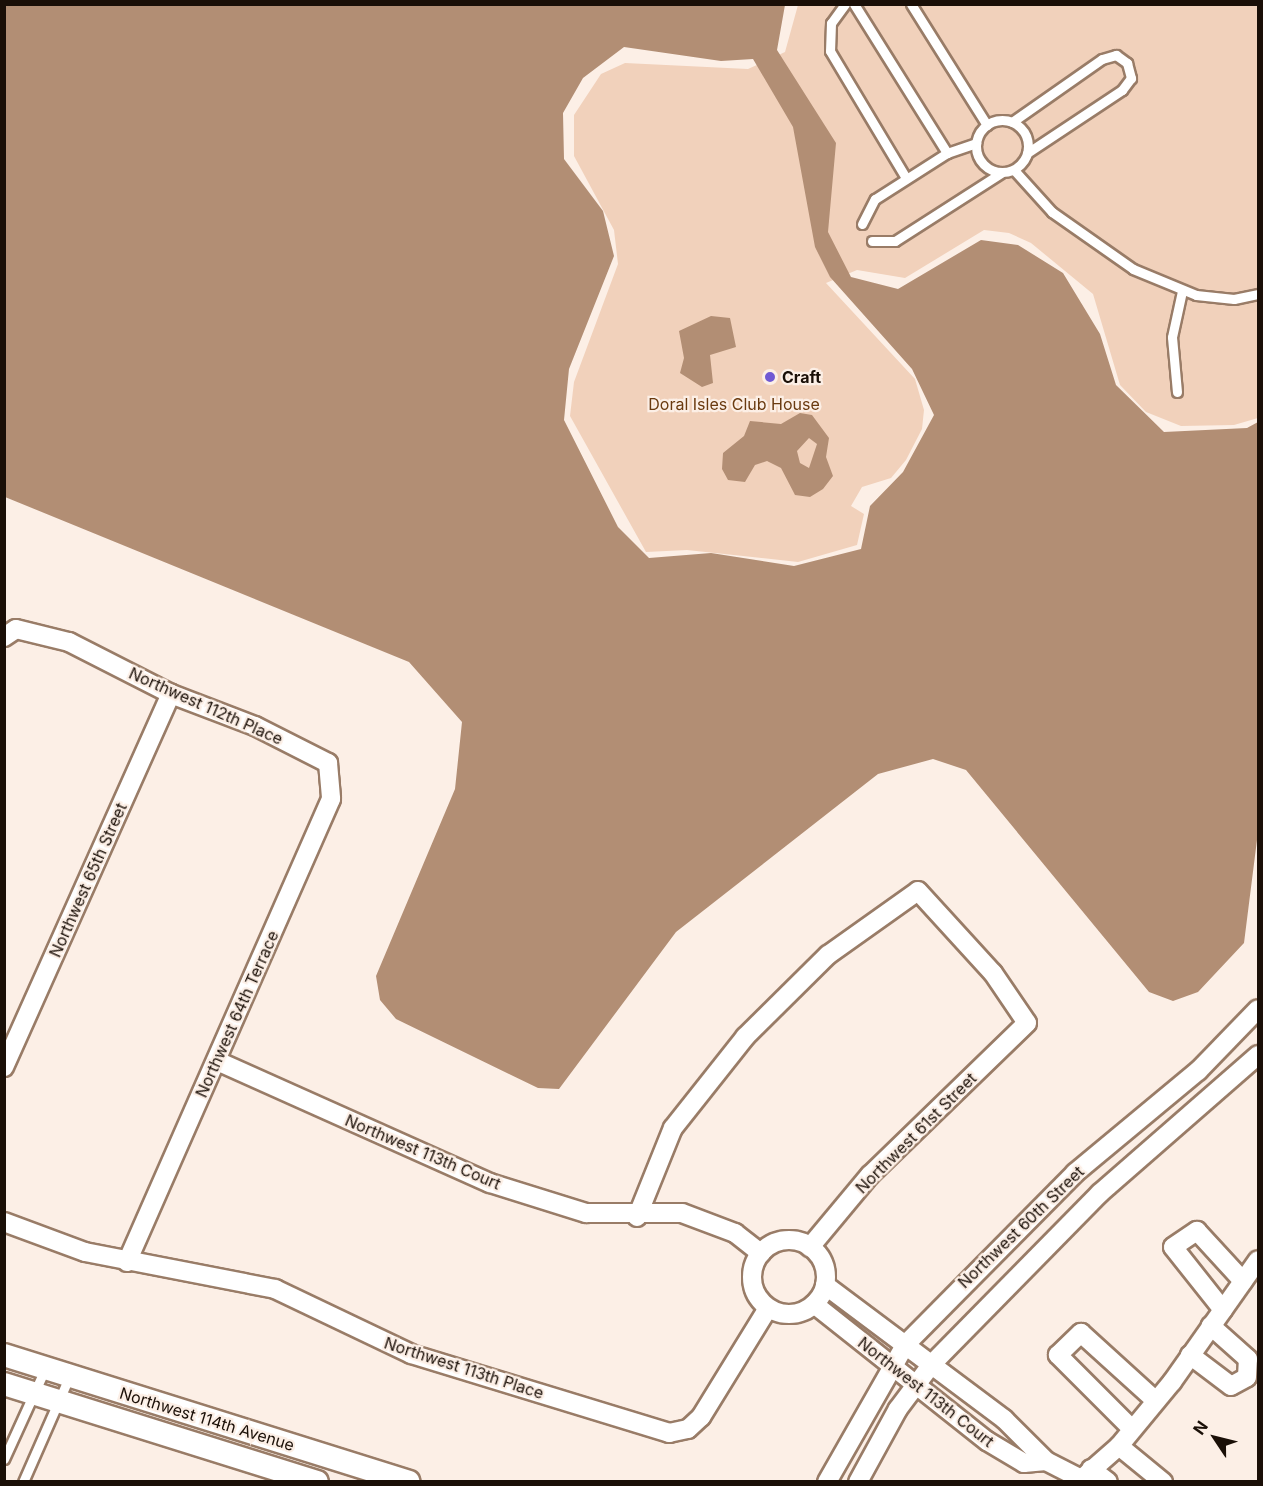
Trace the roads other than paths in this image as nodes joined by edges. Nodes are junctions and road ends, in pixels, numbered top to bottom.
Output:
1 (845, 4) edge
2 (854, 4) edge
3 (911, 4) edge
4 (1012, 122) junction
5 (987, 124) junction
6 (976, 143) junction
7 (947, 153) junction
8 (1027, 153) junction
9 (1014, 170) junction
10 (1001, 173) junction
11 (906, 178) junction
12 (862, 224) dead end
13 (872, 241) dead end
14 (1182, 291) junction
15 (1258, 294) edge
16 (1177, 392) dead end
17 (10, 633) edge
18 (171, 694) junction
19 (328, 763) joint
20 (1258, 1009) edge
21 (1258, 1055) edge
22 (217, 1061) junction
23 (4, 1067) edge
24 (637, 1216) junction
25 (4, 1222) edge
26 (810, 1247) junction
27 (761, 1252) junction
28 (1258, 1260) edge
29 (127, 1262) junction
30 (1243, 1281) junction
31 (825, 1285) junction
32 (814, 1304) junction
33 (768, 1308) junction
34 (1223, 1310) junction
35 (1211, 1326) junction
36 (905, 1345) junction
37 (4, 1355) edge
38 (1190, 1355) junction
39 (931, 1365) junction
40 (889, 1366) junction
41 (45, 1369) junction
42 (69, 1376) junction
43 (4, 1384) edge
44 (913, 1386) junction
45 (34, 1394) junction
46 (1156, 1401) junction
47 (58, 1402) junction
48 (1132, 1430) junction
49 (1119, 1446) junction
50 (4, 1459) edge
51 (1046, 1461) junction
52 (830, 1474) edge
53 (1083, 1476) edge
54 (859, 1480) edge
55 (23, 1482) edge
56 (317, 1482) edge
57 (409, 1482) edge
58 (1108, 1482) edge
59 (1163, 1482) edge

1 - 11 lane
2 - 7 lane
3 - 5 lane
4 - 5 lane
4 - 8 lane
4 - 8 lane
5 - 6 lane
6 - 7 lane
6 - 10 lane
7 - 11 lane
8 - 9 lane
9 - 10 lane
9 - 14 lane
10 - 13 lane
11 - 12 lane
14 - 15 lane
14 - 16 lane
17 - 18 street, Northwest 112th Place
18 - 19 street, Northwest 112th Place
18 - 23 street, Northwest 65th Street
19 - 22 street, Northwest 64th Terrace
20 - 36 street, Northwest 60th Street
21 - 39 street, Northwest 60th Street
22 - 24 street, Northwest 113th Court
22 - 29 street, Northwest 64th Terrace
24 - 26 street, Northwest 61st Street
24 - 27 street, Northwest 113th Court
25 - 29 street, Northwest 113th Place
26 - 27 street
26 - 31 street
27 - 33 street
28 - 30 street
29 - 33 street, Northwest 113th Place
30 - 34 street
30 - 34 street
31 - 32 street
31 - 36 street, Northwest 113th Court
32 - 33 street
32 - 40 street, Northwest 113th Court
34 - 35 street
35 - 38 street
35 - 38 street
36 - 39 street, Northwest 113th Court
36 - 40 street, Northwest 60th Street
37 - 41 street, Northwest 114th Avenue
38 - 46 street
39 - 44 street, Northwest 60th Street
39 - 51 street, Northwest 113th Court
40 - 44 street, Northwest 113th Court
40 - 52 street, Northwest 60th Street
41 - 42 street, Northwest 114th Avenue
41 - 45 lane
42 - 47 lane
42 - 57 street, Northwest 114th Avenue
43 - 45 street, Northwest 114th Avenue
44 - 51 street, Northwest 113th Court
44 - 54 street, Northwest 60th Street
45 - 47 street, Northwest 114th Avenue
45 - 50 lane
46 - 48 street
46 - 48 street
47 - 55 lane
47 - 56 street, Northwest 114th Avenue
48 - 49 street
49 - 53 street
49 - 59 street
51 - 53 street, Northwest 113th Court
52 - 54 street
53 - 58 street, Northwest 113th Court

